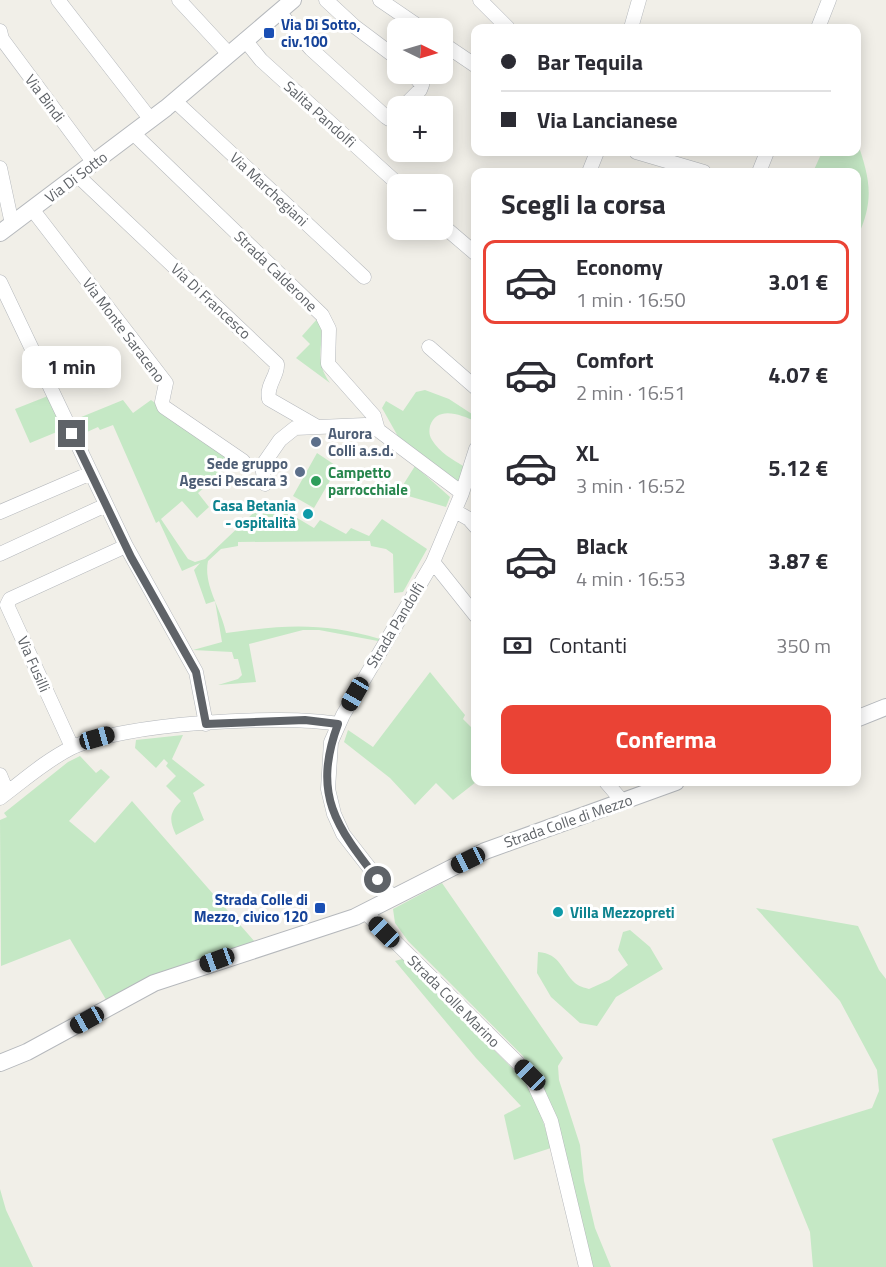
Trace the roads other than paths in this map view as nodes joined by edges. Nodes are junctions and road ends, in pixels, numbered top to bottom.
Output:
1 (58, 0) edge
2 (179, 0) edge
3 (293, 0) edge
4 (326, 0) edge
5 (380, 0) edge
6 (480, 0) edge
7 (639, 0) edge
8 (829, 0) edge
9 (279, 12) junction
10 (406, 18) edge
11 (504, 24) edge
12 (632, 24) edge
13 (820, 24) edge
14 (0, 31) edge
15 (245, 40) junction
16 (453, 50) edge
17 (387, 51) edge
18 (228, 54) junction
19 (471, 63) edge
20 (421, 84) edge
21 (414, 96) edge
22 (175, 100) junction
23 (387, 118) edge
24 (151, 120) junction
25 (133, 133) junction
26 (650, 156) edge
27 (94, 163) junction
28 (0, 168) edge
29 (690, 168) edge
30 (387, 174) edge
31 (78, 176) junction
32 (32, 209) junction
33 (6, 228) edge
34 (453, 234) edge
35 (471, 250) edge
36 (364, 277) dead end
37 (0, 282) edge
38 (429, 347) dead end
39 (471, 384) edge
40 (316, 426) junction
41 (378, 430) junction
42 (243, 461) dead end
43 (471, 465) edge
44 (91, 473) junction
45 (265, 484) dead end
46 (462, 493) junction
47 (106, 505) junction
48 (455, 511) junction
49 (0, 512) edge
50 (471, 521) edge
51 (126, 546) junction
52 (0, 554) edge
53 (433, 562) junction
54 (471, 610) edge
55 (886, 707) edge
56 (861, 716) edge
57 (205, 719) junction
58 (338, 724) junction
59 (72, 747) junction
60 (0, 775) edge
61 (609, 786) edge
62 (665, 786) edge
63 (4, 795) edge
64 (623, 802) junction
65 (392, 897) junction
66 (365, 912) junction
67 (0, 1063) edge
68 (586, 1267) edge

1 - 24 street
2 - 18 street
3 - 9 street, Via Di Sotto
4 - 17 street
5 - 10 street
6 - 11 street
7 - 12 street
8 - 13 street
9 - 15 street, Via Di Sotto
9 - 23 street
14 - 27 street, Via Bindi
15 - 18 street, Via Di Sotto
15 - 30 street, Salita Pandolfi
16 - 19 street
18 - 22 street, Via Di Sotto
20 - 21 street
22 - 24 street, Via Di Sotto
22 - 36 street, Via Marchegiani
24 - 25 street, Via Di Sotto
25 - 27 street, Via Di Sotto
25 - 41 street, Strada Calderone
26 - 29 street
27 - 31 street, Via Di Sotto
28 - 33 street
31 - 32 street, Via Di Sotto
31 - 40 street, Via Di Francesco
32 - 33 street, Via Di Sotto
32 - 42 street, Via Monte Saraceno
34 - 35 street
37 - 44 street
38 - 39 street
40 - 41 street
40 - 45 street
41 - 46 street
43 - 46 street, Strada Pandolfi
44 - 47 street
44 - 49 street
46 - 48 street, Strada Pandolfi
47 - 51 street
47 - 52 street
48 - 50 street
48 - 53 street, Strada Pandolfi
51 - 57 street
51 - 59 street, Via Fusilli
53 - 54 street
53 - 58 street, Strada Pandolfi
55 - 56 street
57 - 58 street
57 - 59 street
58 - 65 street, Strada Pandolfi
59 - 63 street
60 - 63 street
61 - 64 street
62 - 64 street, Strada Colle di Mezzo
64 - 65 street, Strada Colle di Mezzo
65 - 66 street, Strada Colle di Mezzo
66 - 67 street, Strada Colle di Mezzo
66 - 68 street, Strada Colle Marino

